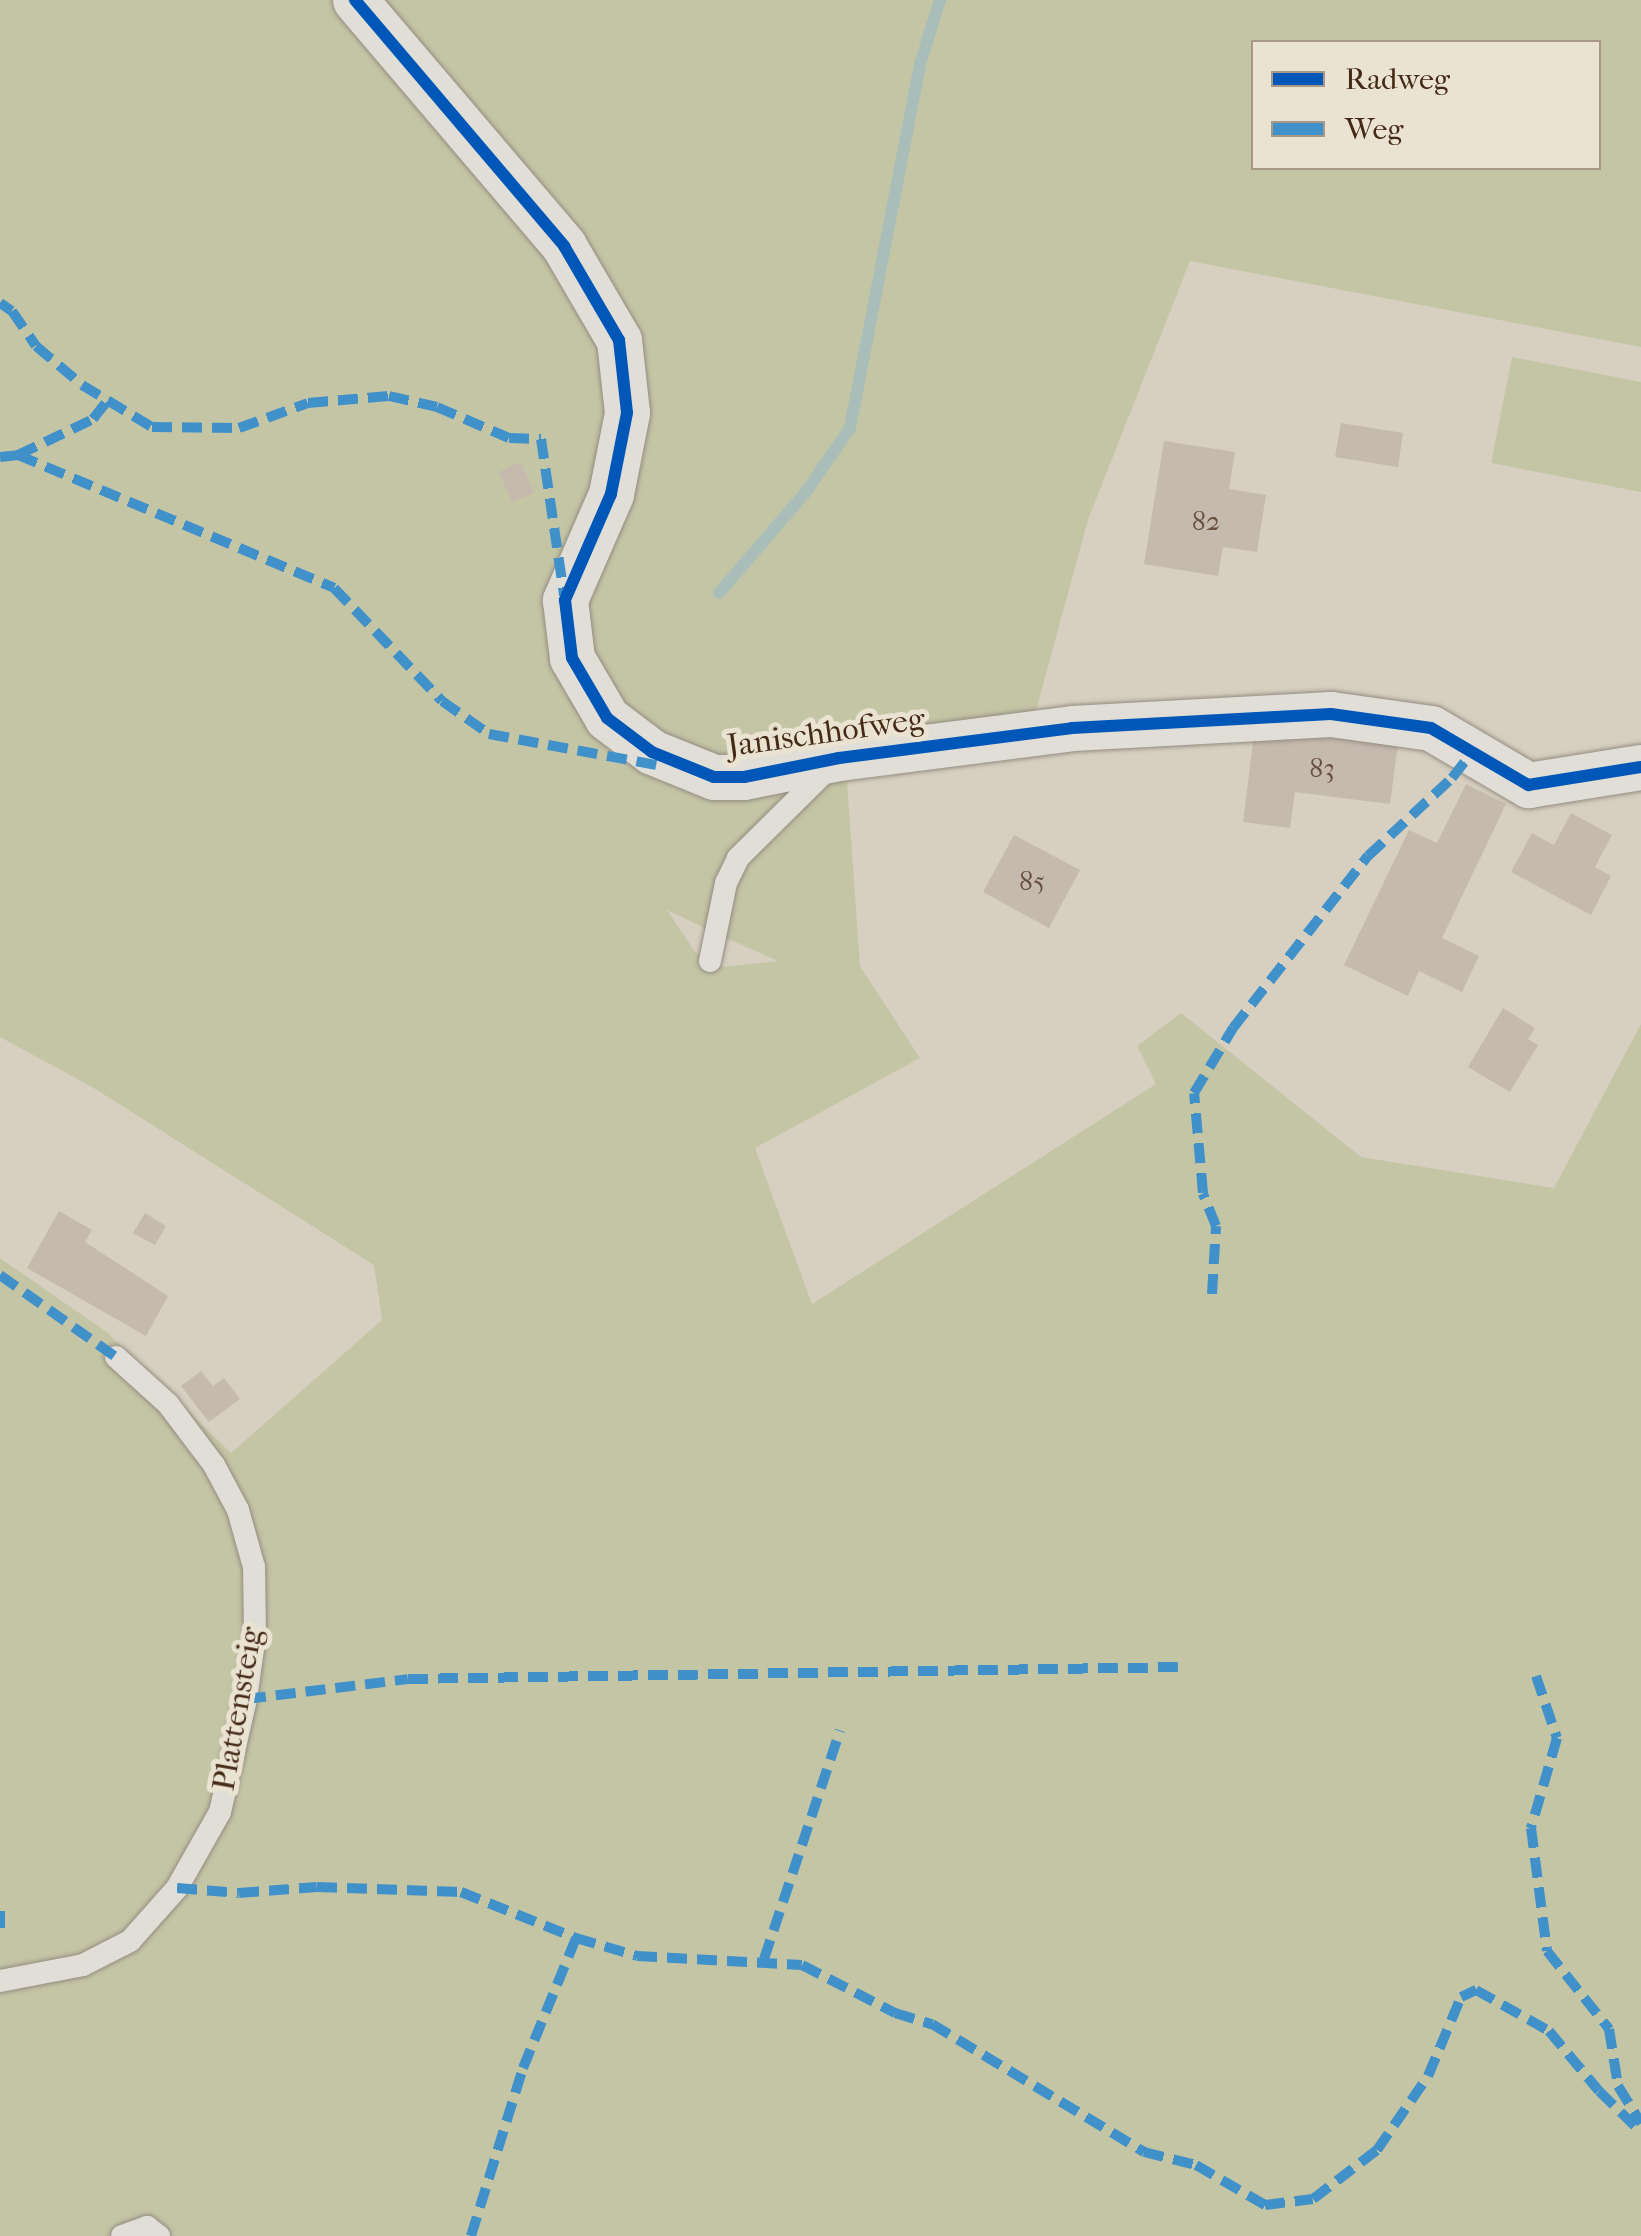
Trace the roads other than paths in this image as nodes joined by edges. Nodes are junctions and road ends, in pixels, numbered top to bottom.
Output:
1 (355, 0) edge
2 (839, 758) junction
3 (1641, 767) edge
4 (710, 961) dead end
5 (116, 1357) dead end
6 (0, 1981) edge
7 (122, 2236) edge
8 (158, 2236) edge

1 - 2 street, Janischhofweg
2 - 3 street, Janischhofweg
2 - 4 lane
5 - 6 lane, Plattensteig
7 - 8 lane

